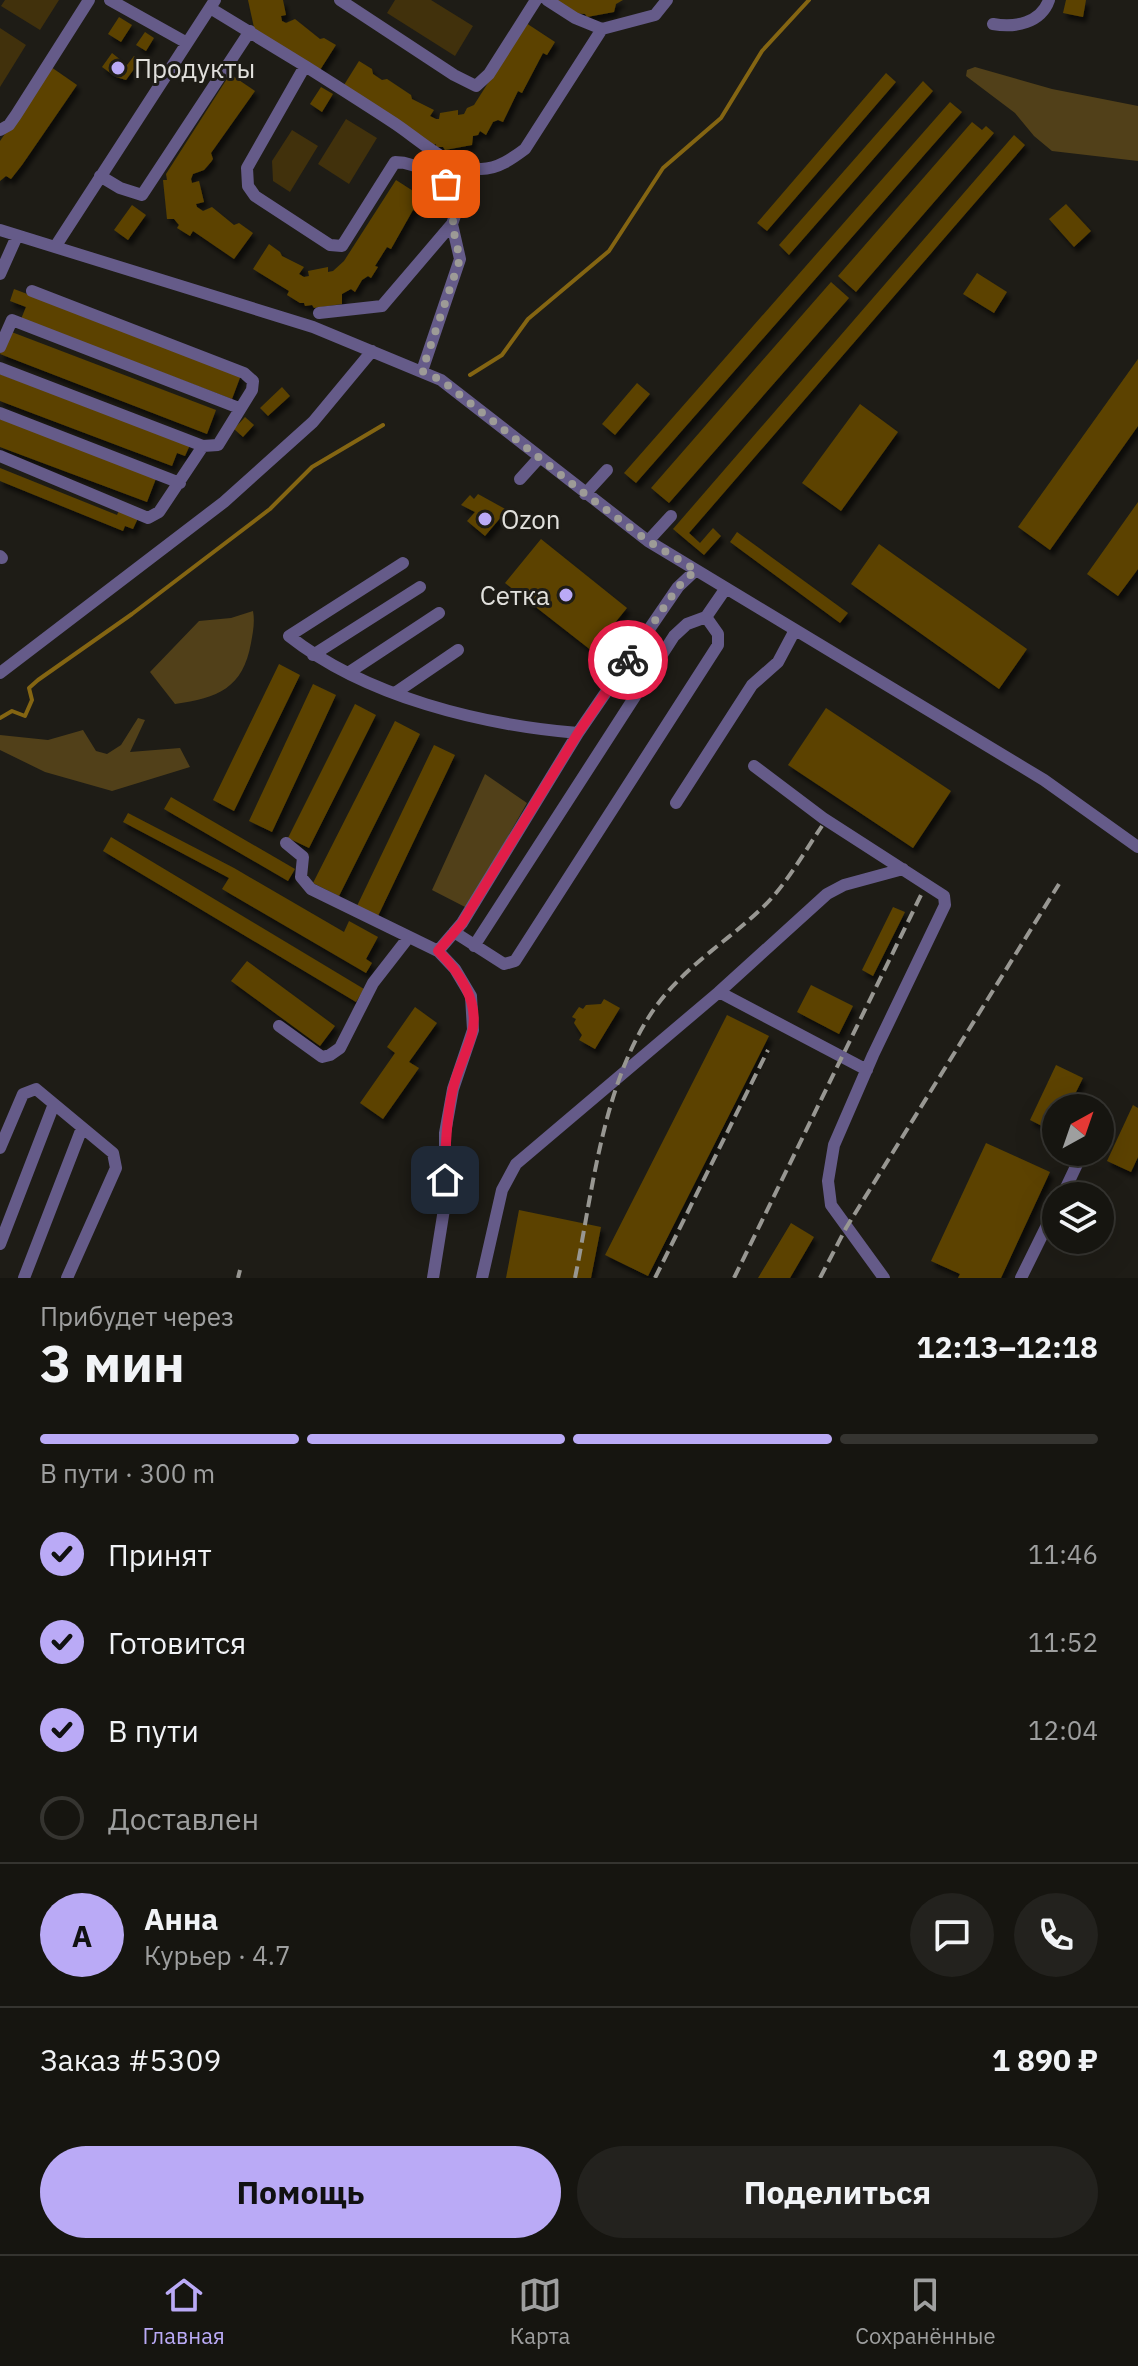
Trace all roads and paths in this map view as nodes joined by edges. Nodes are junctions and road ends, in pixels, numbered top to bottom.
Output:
1 (89, 0) edge
2 (110, 0) edge
3 (340, 0) edge
4 (536, 0) edge
5 (547, 0) edge
6 (667, 0) edge
7 (1049, 0) edge
8 (212, 4) edge
9 (993, 24) dead end
10 (602, 29) junction
11 (250, 31) junction
12 (187, 43) junction
13 (305, 66) junction
14 (0, 130) edge
15 (100, 176) junction
16 (452, 224) junction
17 (0, 230) edge
18 (17, 236) junction
19 (55, 247) junction
20 (0, 274) edge
21 (32, 291) dead end
22 (319, 313) dead end
23 (0, 347) edge
24 (372, 351) junction
25 (0, 368) edge
26 (422, 371) junction
27 (239, 408) junction
28 (0, 413) edge
29 (203, 446) junction
30 (0, 456) edge
31 (539, 458) junction
32 (607, 470) dead end
33 (520, 479) dead end
34 (180, 483) junction
35 (585, 494) junction
36 (671, 516) dead end
37 (648, 541) junction
38 (403, 563) dead end
39 (696, 570) junction
40 (420, 587) dead end
41 (726, 588) junction
42 (439, 613) dead end
43 (706, 617) junction
44 (795, 630) junction
45 (458, 650) dead end
46 (313, 655) junction
47 (0, 673) edge
48 (348, 673) junction
49 (395, 693) junction
50 (578, 733) junction
51 (754, 766) dead end
52 (676, 803) dead end
53 (286, 843) dead end
54 (1138, 847) edge
55 (903, 869) junction
56 (454, 932) junction
57 (408, 938) junction
58 (474, 946) junction
59 (438, 951) junction
60 (719, 992) junction
61 (279, 1026) dead end
62 (867, 1070) junction
63 (54, 1104) junction
64 (82, 1128) junction
65 (0, 1148) edge
66 (1042, 1235) edge
67 (0, 1244) edge
68 (24, 1278) edge
69 (67, 1278) edge
70 (433, 1278) edge
71 (482, 1278) edge
72 (884, 1278) edge
73 (1021, 1278) edge

1 - 14 street
2 - 12 street
3 - 4 street
5 - 10 street
6 - 10 street
7 - 9 street
8 - 11 street
8 - 12 street
10 - 13 street
11 - 13 street
11 - 15 street
12 - 15 street
13 - 16 street
15 - 19 street
16 - 22 street
16 - 26 street
17 - 18 street
18 - 19 street
18 - 20 street
19 - 24 street
21 - 27 street
23 - 27 street
24 - 26 street
24 - 47 street
25 - 29 street
26 - 31 street
27 - 29 street
28 - 34 street
29 - 34 street
30 - 34 street
31 - 33 street
31 - 35 street
32 - 35 street
35 - 37 street
36 - 37 street
37 - 39 street
38 - 46 street
39 - 41 street
39 - 50 street
40 - 46 street
41 - 43 street
41 - 44 street
42 - 48 street
43 - 58 street
43 - 58 street
44 - 52 street
44 - 54 street
45 - 49 street
46 - 48 street
48 - 49 street
49 - 50 street
50 - 56 street
51 - 55 street
53 - 57 street
55 - 60 street
55 - 62 street
56 - 58 street
56 - 59 street
57 - 59 street
57 - 61 street
59 - 70 street
60 - 62 street
60 - 71 street
62 - 72 street
63 - 64 street
63 - 65 street
63 - 67 street
64 - 68 street
64 - 69 street
66 - 73 street

